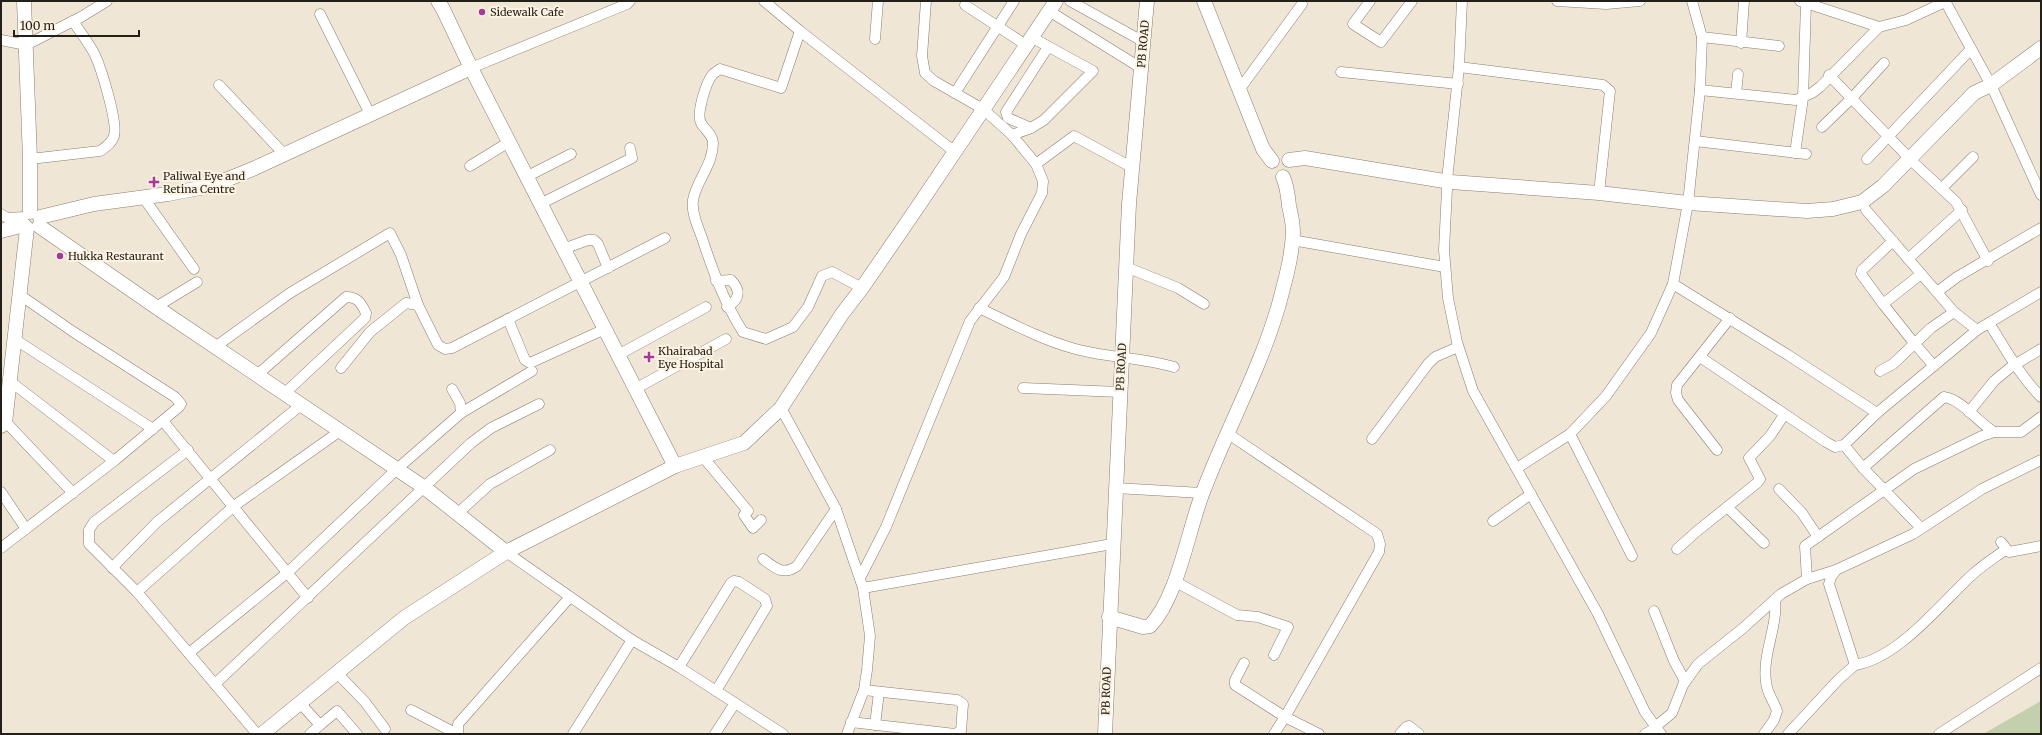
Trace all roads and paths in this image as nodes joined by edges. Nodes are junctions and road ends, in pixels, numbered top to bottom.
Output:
1 (24, 1) edge
2 (107, 1) edge
3 (438, 1) edge
4 (630, 1) edge
5 (878, 1) edge
6 (926, 1) edge
7 (1014, 1) edge
8 (1147, 1) edge
9 (1204, 1) edge
10 (1370, 1) edge
11 (1412, 1) edge
12 (1462, 1) edge
13 (1557, 1) edge
14 (1640, 1) edge
15 (1692, 1) edge
16 (1744, 1) edge
17 (768, 2) edge
18 (1076, 2) edge
19 (1605, 2) edge
20 (1803, 2) edge
21 (1945, 2) edge
22 (1302, 4) dead end
23 (965, 5) dead end
24 (1053, 6) edge
25 (320, 14) dead end
26 (73, 21) junction
27 (998, 26) junction
28 (1879, 27) junction
29 (800, 31) junction
30 (1702, 37) junction
31 (875, 39) dead end
32 (1, 40) edge
33 (1029, 41) junction
34 (1144, 42) junction
35 (1741, 43) junction
36 (26, 45) junction
37 (1779, 46) dead end
38 (1048, 47) junction
39 (1971, 48) junction
40 (2041, 48) edge
41 (1884, 63) dead end
42 (1459, 67) junction
43 (471, 68) junction
44 (1141, 68) junction
45 (1341, 72) dead end
46 (1738, 74) dead end
47 (1830, 75) junction
48 (1458, 84) junction
49 (219, 85) dead end
50 (1991, 85) junction
51 (1239, 90) junction
52 (1700, 90) junction
53 (954, 93) junction
54 (1736, 93) junction
55 (1803, 98) junction
56 (1852, 98) junction
57 (983, 109) junction
58 (370, 114) junction
59 (1030, 128) junction
60 (1822, 128) dead end
61 (1012, 135) junction
62 (1889, 136) junction
63 (1696, 141) junction
64 (509, 142) junction
65 (630, 148) dead end
66 (954, 152) junction
67 (1795, 153) junction
68 (284, 154) junction
69 (571, 154) dead end
70 (1806, 154) dead end
71 (1974, 158) dead end
72 (30, 159) junction
73 (1867, 159) dead end
74 (1912, 162) junction
75 (1036, 164) junction
76 (470, 166) dead end
77 (1133, 168) junction
78 (1288, 168) junction
79 (526, 177) junction
80 (1447, 184) junction
81 (1942, 188) junction
82 (1599, 193) junction
83 (2041, 195) edge
84 (143, 197) junction
85 (540, 204) junction
86 (1687, 207) junction
87 (1866, 210) junction
88 (1962, 210) junction
89 (1, 214) edge
90 (1828, 214) junction
91 (31, 221) junction
92 (2041, 228) edge
93 (1, 231) edge
94 (665, 238) dead end
95 (1292, 240) junction
96 (1894, 242) junction
97 (563, 249) junction
98 (1908, 259) junction
99 (1988, 261) junction
100 (1126, 267) junction
101 (1445, 267) junction
102 (608, 268) junction
103 (194, 269) dead end
104 (1922, 274) junction
105 (716, 281) junction
106 (197, 282) dead end
107 (581, 283) junction
108 (1673, 284) junction
109 (862, 288) junction
110 (1937, 292) junction
111 (2041, 292) edge
112 (20, 295) junction
113 (1204, 304) dead end
114 (1883, 304) junction
115 (418, 305) junction
116 (156, 307) junction
117 (706, 307) dead end
118 (727, 307) junction
119 (979, 308) junction
120 (1954, 312) junction
121 (1730, 318) junction
122 (508, 319) junction
123 (1990, 323) junction
124 (605, 329) junction
125 (1977, 330) junction
126 (726, 339) dead end
127 (16, 340) junction
128 (1914, 343) junction
129 (215, 347) junction
130 (1458, 347) junction
131 (2041, 349) edge
132 (618, 355) junction
133 (1121, 357) junction
134 (1700, 357) junction
135 (2016, 365) junction
136 (1934, 366) junction
137 (1174, 367) dead end
138 (341, 368) dead end
139 (532, 371) dead end
140 (1880, 371) dead end
141 (257, 375) junction
142 (11, 382) junction
143 (635, 388) junction
144 (1023, 388) dead end
145 (452, 389) dead end
146 (1120, 392) junction
147 (284, 394) junction
148 (2041, 397) edge
149 (539, 404) dead end
150 (301, 405) junction
151 (780, 408) junction
152 (1968, 412) junction
153 (461, 413) junction
154 (1877, 413) junction
155 (1784, 415) junction
156 (2041, 416) edge
157 (163, 420) junction
158 (2, 422) edge
159 (153, 429) junction
160 (340, 432) junction
161 (1994, 432) junction
162 (1227, 433) junction
163 (1570, 434) junction
164 (1372, 439) dead end
165 (1844, 446) junction
166 (188, 450) junction
167 (550, 450) dead end
168 (1717, 450) dead end
169 (703, 457) junction
170 (2041, 460) edge
171 (114, 461) junction
172 (675, 466) junction
173 (1517, 468) junction
174 (1863, 468) junction
175 (397, 469) junction
176 (211, 478) junction
177 (425, 488) junction
178 (1115, 488) junction
179 (1780, 489) dead end
180 (1885, 491) junction
181 (1, 492) edge
182 (73, 493) junction
183 (1202, 493) junction
184 (1531, 494) junction
185 (234, 506) junction
186 (1727, 507) junction
187 (836, 509) junction
188 (457, 514) junction
189 (761, 520) dead end
190 (1493, 521) dead end
191 (1921, 528) junction
192 (26, 529) junction
193 (1818, 537) junction
194 (1112, 544) junction
195 (1764, 544) dead end
196 (2041, 546) edge
197 (1, 548) edge
198 (1677, 550) dead end
199 (506, 552) junction
200 (1632, 556) dead end
201 (763, 559) dead end
202 (112, 568) junction
203 (1836, 570) junction
204 (287, 573) junction
205 (860, 578) junction
206 (1807, 579) junction
207 (1174, 581) junction
208 (863, 588) junction
209 (137, 592) junction
210 (570, 597) junction
211 (308, 598) junction
212 (1775, 599) junction
213 (1654, 611) dead end
214 (1109, 617) junction
215 (632, 640) junction
216 (189, 653) junction
217 (1274, 655) dead end
218 (1244, 663) dead end
219 (1855, 665) junction
220 (679, 667) junction
221 (2041, 668) edge
222 (337, 673) junction
223 (1685, 681) junction
224 (215, 684) junction
225 (864, 690) junction
226 (716, 691) junction
227 (879, 692) junction
228 (300, 703) junction
229 (735, 703) junction
230 (410, 710) dead end
231 (1285, 717) junction
232 (851, 722) junction
233 (320, 725) junction
234 (875, 725) junction
235 (385, 729) dead end
236 (1658, 730) edge
237 (780, 733) edge
238 (263, 734) edge
239 (310, 734) edge
240 (357, 734) edge
241 (457, 734) edge
242 (573, 734) edge
243 (715, 734) edge
244 (847, 734) edge
245 (1105, 734) edge
246 (1274, 734) edge
247 (1319, 734) edge
248 (1400, 734) edge
249 (1419, 734) edge
250 (1645, 734) edge
251 (1764, 734) edge
252 (1788, 734) edge
253 (1940, 734) edge

1 - 36 street
2 - 26 street
3 - 43 street
4 - 43 street
5 - 31 street
6 - 53 street
7 - 27 street
8 - 34 street, PB ROAD
9 - 51 street
10 - 11 street
12 - 42 street
13 - 19 street
14 - 19 street
15 - 30 street
16 - 35 street
17 - 29 street
18 - 34 street
20 - 28 street
20 - 55 street
21 - 28 street
21 - 39 street
22 - 51 street
23 - 27 street
24 - 33 street
24 - 44 street
25 - 58 street
26 - 36 street
26 - 72 street
27 - 33 street
27 - 53 street
28 - 47 street
29 - 66 street
29 - 105 street
30 - 35 street
30 - 52 street
32 - 36 street
33 - 38 street
33 - 57 street
34 - 44 street, PB ROAD
35 - 37 street
36 - 72 street
38 - 59 street
38 - 59 street
39 - 50 street
39 - 62 street
40 - 50 street
41 - 56 street
42 - 48 street
42 - 82 street
43 - 58 street
43 - 64 street
44 - 77 street, PB ROAD
45 - 48 street
46 - 54 street
47 - 55 street
47 - 56 street
48 - 80 street
49 - 68 street
50 - 74 street
50 - 83 street
51 - 78 street
52 - 54 street
52 - 63 street
53 - 57 street
54 - 55 street
55 - 67 street
56 - 60 street
56 - 62 street
57 - 61 street
57 - 66 street
58 - 68 street
59 - 61 street
61 - 75 street
62 - 73 street
62 - 74 street
63 - 67 street
63 - 86 street
64 - 76 street
64 - 79 street
65 - 85 street
66 - 109 street
67 - 70 street
68 - 84 street
69 - 79 street
71 - 81 street
72 - 91 street
74 - 81 street
74 - 87 street
74 - 90 street
75 - 77 street
75 - 119 street
77 - 100 street, PB ROAD
78 - 80 street
78 - 95 street
79 - 85 street
80 - 82 street
80 - 86 street
80 - 101 street
81 - 88 street
82 - 86 street
84 - 91 street
84 - 103 street
85 - 97 street
86 - 90 street
86 - 108 street
87 - 90 street
87 - 96 street
88 - 98 street
88 - 99 street
89 - 91 street
91 - 93 street
91 - 112 street
91 - 116 street
92 - 99 street
94 - 102 street
95 - 101 street
95 - 162 street
96 - 98 street
96 - 114 street
97 - 102 street
97 - 107 street
98 - 104 street
99 - 110 street
100 - 113 street
100 - 133 street, PB ROAD
101 - 130 street
102 - 107 street
104 - 110 street
104 - 114 street
105 - 118 street
105 - 118 street
106 - 116 street
107 - 122 street
107 - 124 street
108 - 121 street
108 - 163 street
109 - 118 street
109 - 151 street
110 - 120 street
111 - 123 street
112 - 127 street
112 - 157 street
114 - 128 street
115 - 122 street
115 - 129 street
115 - 138 street
116 - 129 street
117 - 132 street
119 - 133 street
119 - 205 street
120 - 125 street
120 - 128 street
121 - 134 street
121 - 154 street
122 - 124 street
123 - 125 street
123 - 135 street
124 - 132 street
125 - 136 street
126 - 143 street
127 - 142 street
127 - 159 street
128 - 136 street
128 - 140 street
129 - 141 street
130 - 164 street
130 - 173 street
131 - 135 street
132 - 143 street
133 - 137 street
133 - 146 street, PB ROAD
134 - 155 street
134 - 168 street
135 - 148 street
135 - 152 street
136 - 154 street
139 - 153 street
141 - 147 street
141 - 147 street
142 - 158 street
142 - 171 street
143 - 172 street
144 - 146 street
145 - 153 street
146 - 178 street, PB ROAD
147 - 150 street
149 - 177 street
150 - 160 street
150 - 176 street
151 - 169 street
151 - 187 street
152 - 161 street
152 - 174 street
153 - 175 street
154 - 165 street
155 - 165 street
155 - 186 street
156 - 161 street
157 - 159 street
157 - 166 street
158 - 182 street
159 - 171 street
160 - 175 street
160 - 185 street
161 - 180 street
162 - 183 street
162 - 231 street
163 - 173 street
163 - 200 street
165 - 174 street
166 - 176 street
166 - 202 street
167 - 188 street
169 - 172 street
169 - 189 street
170 - 191 street
171 - 182 street
172 - 199 street
173 - 184 street
174 - 180 street
175 - 177 street
175 - 204 street
176 - 185 street
176 - 202 street
177 - 188 street
177 - 211 street
178 - 183 street
178 - 194 street, PB ROAD
179 - 193 street
180 - 191 street
180 - 193 street
181 - 192 street
182 - 192 street
183 - 207 street
184 - 190 street
184 - 236 street
185 - 204 street
185 - 209 street
186 - 195 street
186 - 198 street
187 - 201 street
187 - 205 street
188 - 199 street
191 - 203 street
192 - 197 street
193 - 206 street
194 - 208 street
194 - 214 street, PB ROAD
196 - 219 street
199 - 210 street
199 - 222 street
202 - 209 street
203 - 206 street
203 - 219 street
204 - 211 street
204 - 216 street
205 - 208 street
206 - 212 street
207 - 214 street
207 - 217 street
208 - 225 street
209 - 216 street
210 - 215 street
210 - 241 street
211 - 224 street
212 - 223 street
212 - 251 street
213 - 223 street
214 - 245 street, PB ROAD
215 - 220 street
215 - 242 street
216 - 224 street
218 - 231 street
219 - 252 street
220 - 226 street
220 - 226 street
221 - 253 street
222 - 228 street
222 - 235 street
223 - 236 street
224 - 238 street
225 - 227 street
225 - 232 street
226 - 229 street
227 - 234 street
227 - 234 street
228 - 233 street
228 - 238 street
229 - 237 street
229 - 243 street
230 - 241 street
231 - 246 street
231 - 247 street
232 - 234 street
232 - 244 street
233 - 239 street
233 - 240 street
236 - 250 street
248 - 249 street

